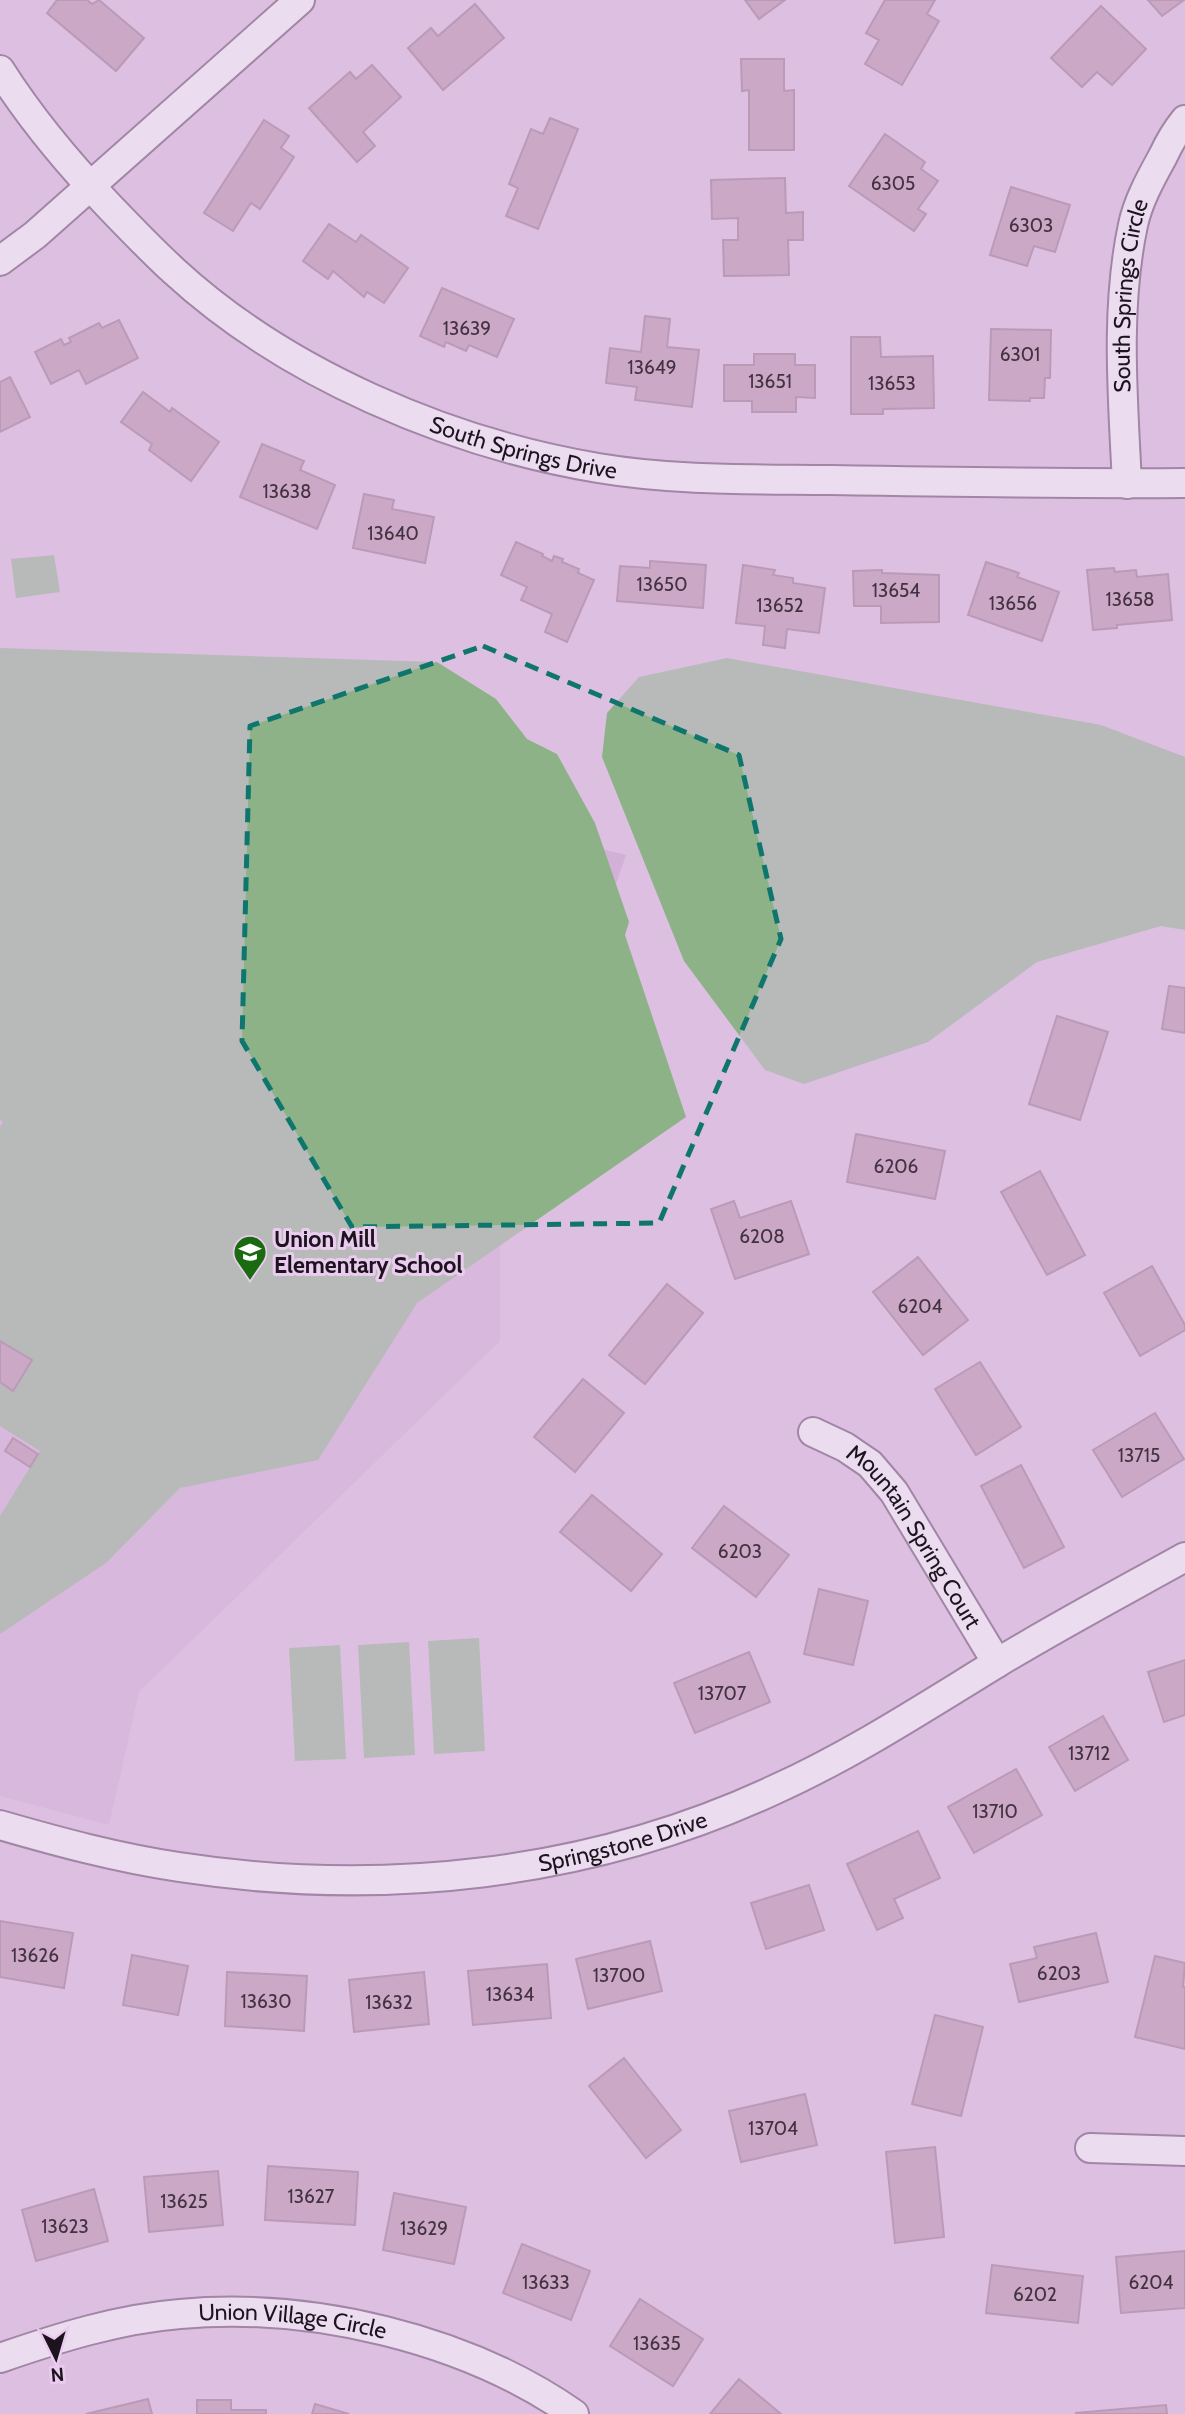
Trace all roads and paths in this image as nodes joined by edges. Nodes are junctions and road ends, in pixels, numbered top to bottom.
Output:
1 (300, 0) edge
2 (0, 70) edge
3 (1185, 120) edge
4 (90, 186) junction
5 (0, 261) edge
6 (1185, 483) edge
7 (1127, 484) junction
8 (813, 1432) dead end
9 (1185, 1557) edge
10 (997, 1664) junction
11 (0, 1825) edge
12 (1090, 2148) dead end
13 (1185, 2151) edge
14 (0, 2358) edge
15 (574, 2414) edge

1 - 4 street
2 - 4 street, South Springs Drive
3 - 7 street, South Springs Circle
4 - 5 street
4 - 7 street, South Springs Drive
6 - 7 street, South Springs Drive
8 - 10 street, Mountain Spring Court
9 - 10 street, Springstone Drive
10 - 11 street, Springstone Drive
12 - 13 street
14 - 15 street, Union Village Circle

